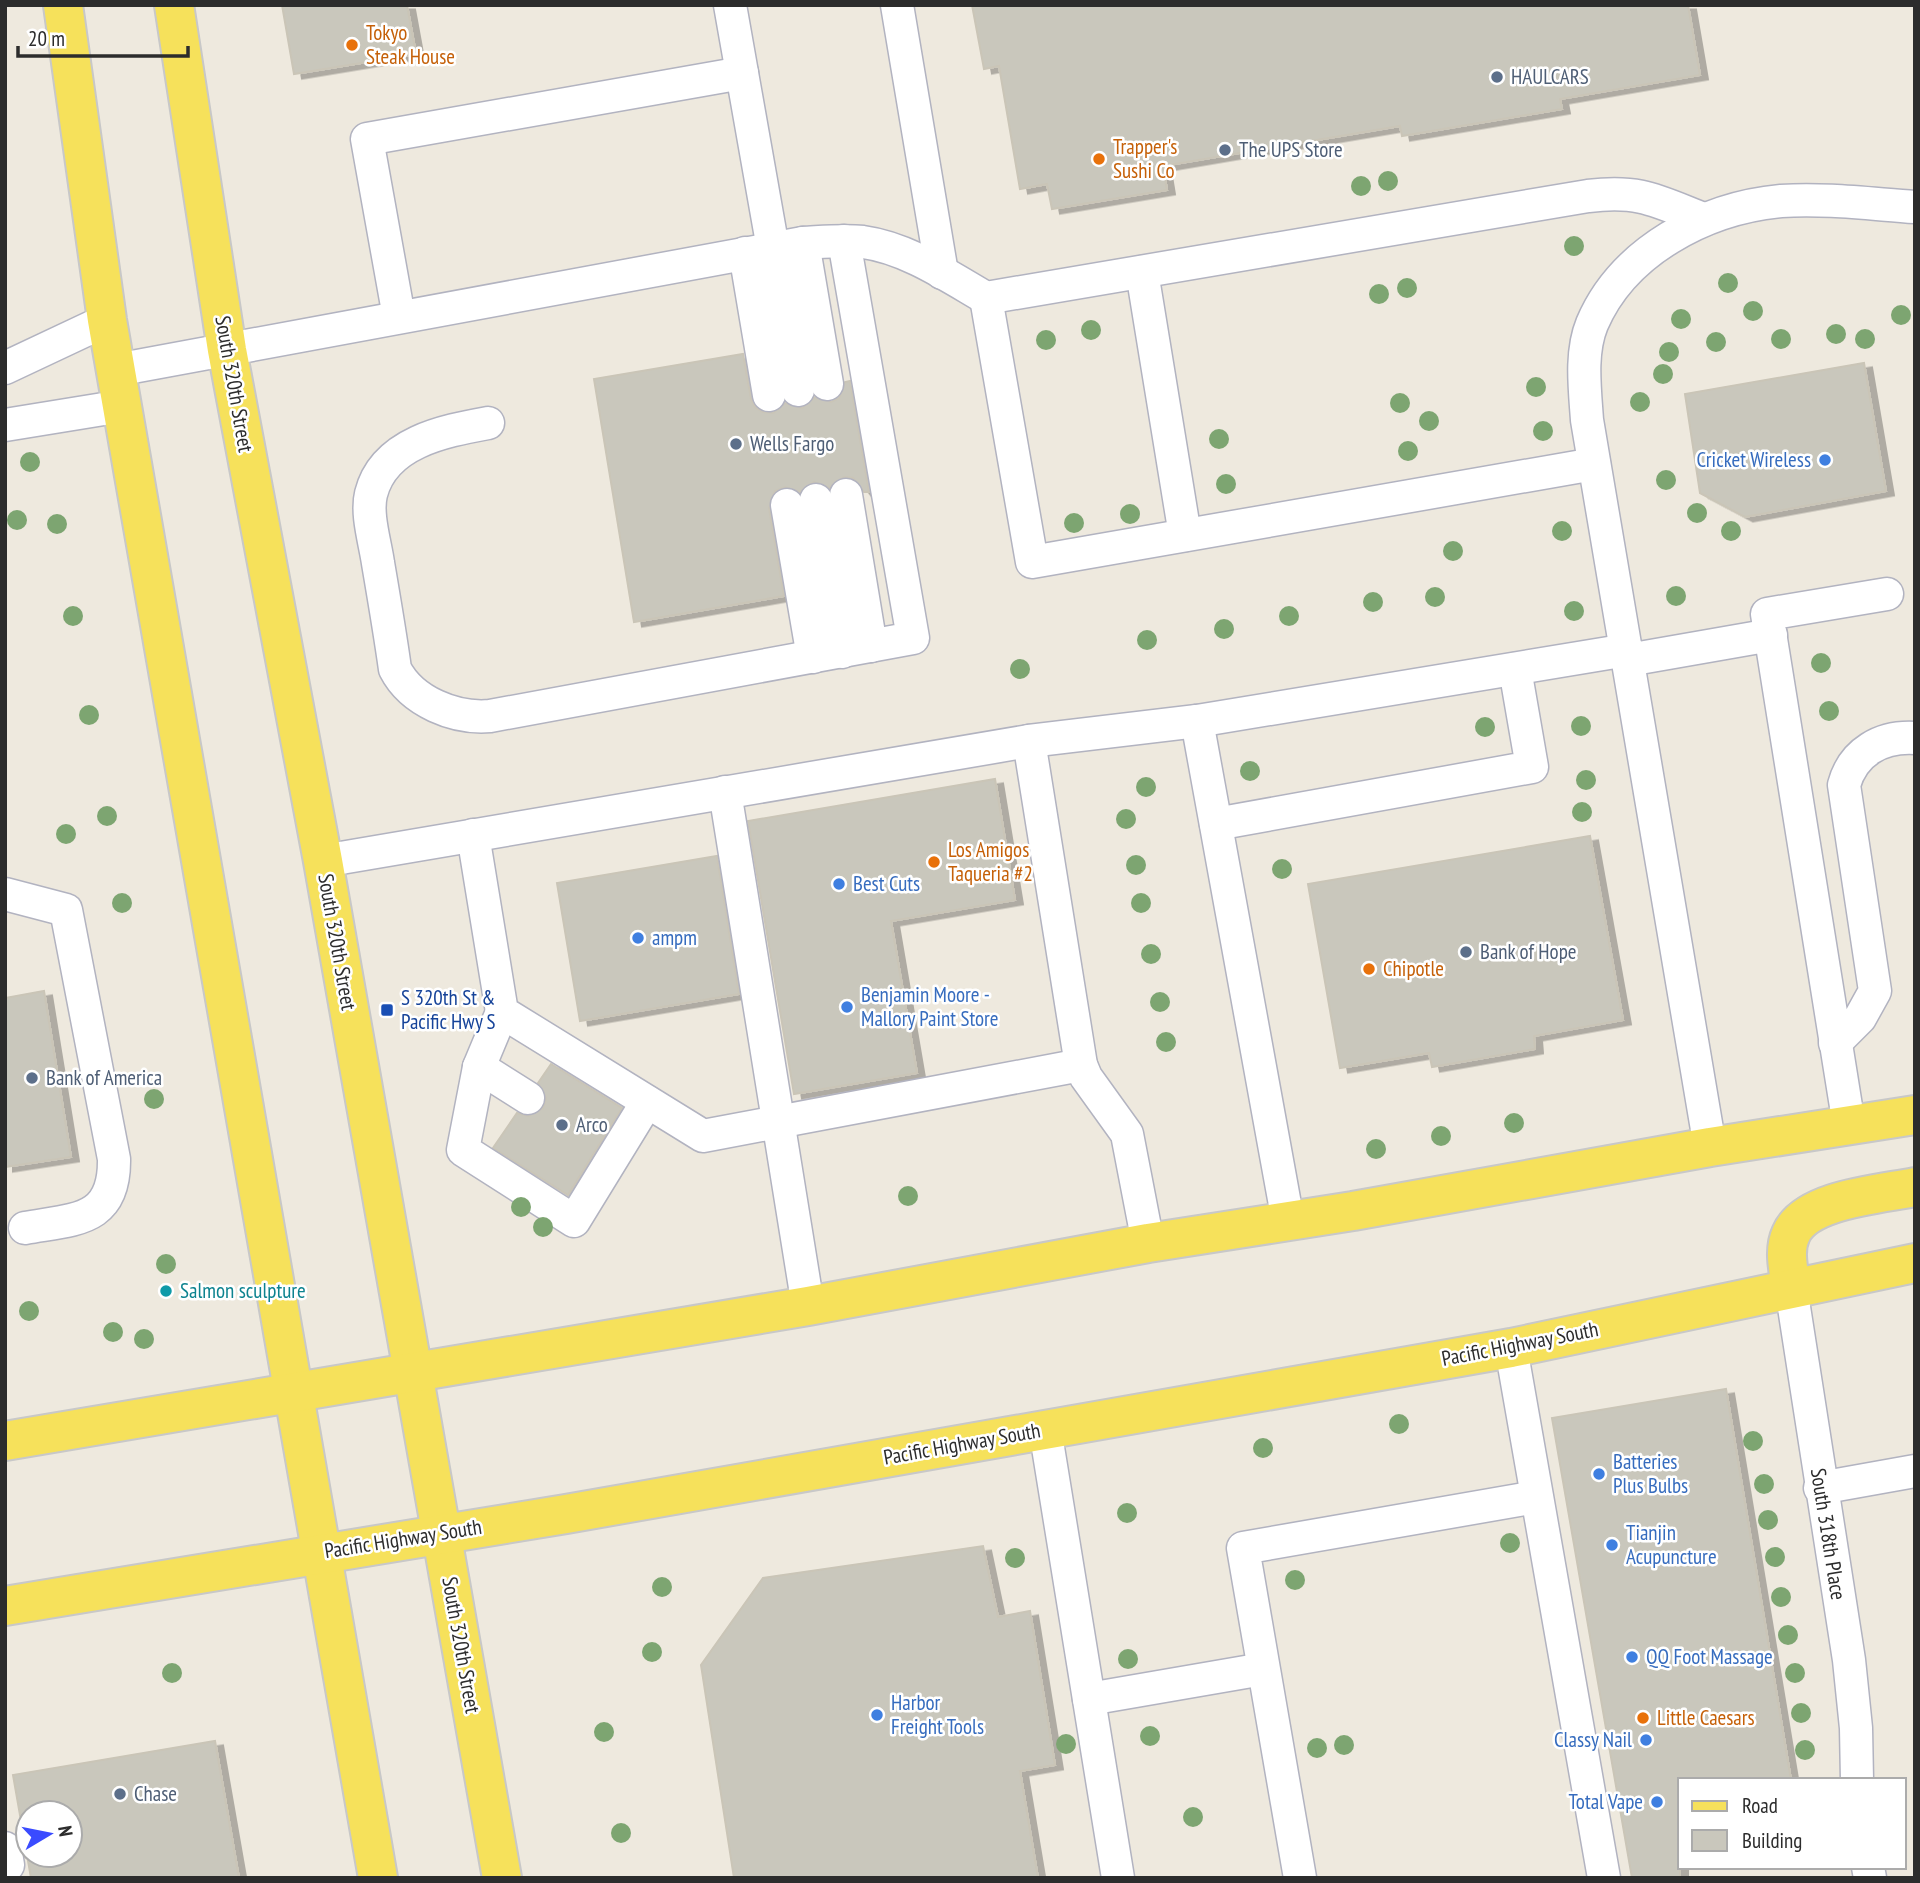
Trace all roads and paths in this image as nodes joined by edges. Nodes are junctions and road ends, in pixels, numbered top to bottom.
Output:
1 (63, 5) edge
2 (150, 5) edge
3 (174, 5) edge
4 (730, 5) edge
5 (897, 5) edge
6 (181, 47) junction
7 (742, 73) junction
8 (1915, 207) edge
9 (1703, 219) junction
10 (844, 241) junction
11 (803, 243) junction
12 (759, 250) junction
13 (1142, 272) junction
14 (942, 273) junction
15 (986, 298) junction
16 (398, 317) junction
17 (107, 320) junction
18 (227, 349) junction
19 (5, 368) edge
20 (119, 388) junction
21 (488, 423) dead end
22 (5, 425) edge
23 (1594, 464) junction
24 (816, 500) dead end
25 (1185, 535) junction
26 (1887, 594) dead end
27 (1771, 635) junction
28 (842, 651) junction
29 (1628, 655) junction
30 (1515, 669) junction
31 (1197, 721) junction
32 (1915, 738) edge
33 (1029, 741) junction
34 (725, 792) junction
35 (1216, 824) junction
36 (473, 835) junction
37 (323, 861) junction
38 (8, 893) edge
39 (502, 1012) junction
40 (1835, 1043) junction
41 (1081, 1065) junction
42 (479, 1067) junction
43 (528, 1098) dead end
44 (647, 1102) junction
45 (1915, 1115) edge
46 (778, 1121) junction
47 (1849, 1125) junction
48 (1710, 1146) junction
49 (1915, 1187) edge
50 (1288, 1221) junction
51 (25, 1228) dead end
52 (1149, 1243) junction
53 (1915, 1263) edge
54 (1791, 1288) junction
55 (808, 1306) junction
56 (1511, 1348) junction
57 (413, 1371) junction
58 (295, 1392) junction
59 (1045, 1429) junction
60 (5, 1441) edge
61 (1915, 1471) edge
62 (1820, 1488) junction
63 (1536, 1497) junction
64 (442, 1532) junction
65 (323, 1552) junction
66 (5, 1606) edge
67 (1263, 1669) junction
68 (1089, 1699) junction
69 (1857, 1778) edge
70 (378, 1878) edge
71 (502, 1878) edge
72 (1118, 1878) edge
73 (1300, 1878) edge
74 (1604, 1878) edge

1 - 17 main road
2 - 6 main road
3 - 6 main road, South 320th Street
4 - 7 lane
5 - 14 lane
6 - 18 main road, South 320th Street
7 - 12 lane
7 - 16 lane
8 - 9 lane
9 - 13 lane
9 - 23 lane
10 - 11 lane
10 - 14 lane
10 - 28 lane
11 - 12 lane
11 - 12 lane
12 - 16 lane
13 - 15 lane
13 - 25 lane
14 - 15 lane
15 - 25 lane
16 - 18 lane
17 - 19 lane
17 - 20 main road
18 - 20 lane
18 - 37 main road, South 320th Street
20 - 22 lane
20 - 58 main road
21 - 28 lane
23 - 25 lane
23 - 29 lane
24 - 28 lane
26 - 27 lane
27 - 29 lane
27 - 40 lane
29 - 30 lane
29 - 48 lane
30 - 31 lane
30 - 35 lane
31 - 33 lane
31 - 35 lane
32 - 40 lane
33 - 34 lane
33 - 41 lane
34 - 36 lane
34 - 46 lane
35 - 50 lane
36 - 37 lane
36 - 39 lane
37 - 57 main road, South 320th Street
38 - 51 lane
39 - 42 lane
39 - 44 lane
40 - 47 lane
41 - 46 lane
41 - 52 lane
42 - 43 lane
42 - 44 lane
44 - 46 lane
45 - 47 main road
46 - 55 lane
47 - 48 main road
48 - 50 main road
49 - 54 main road
50 - 52 main road
52 - 55 main road
53 - 54 main road, Pacific Highway South
54 - 56 main road, Pacific Highway South
54 - 62 lane, South 318th Place
55 - 57 main road
56 - 59 main road, Pacific Highway South
56 - 63 lane
57 - 58 main road
57 - 64 main road, South 320th Street
58 - 60 main road
58 - 65 main road
59 - 64 main road, Pacific Highway South
59 - 68 lane
61 - 62 lane
62 - 69 lane, South 318th Place
63 - 67 lane
63 - 74 lane
64 - 65 main road, Pacific Highway South
64 - 71 main road, South 320th Street
65 - 66 main road, Pacific Highway South
65 - 70 main road
67 - 68 lane
67 - 73 lane
68 - 72 lane

